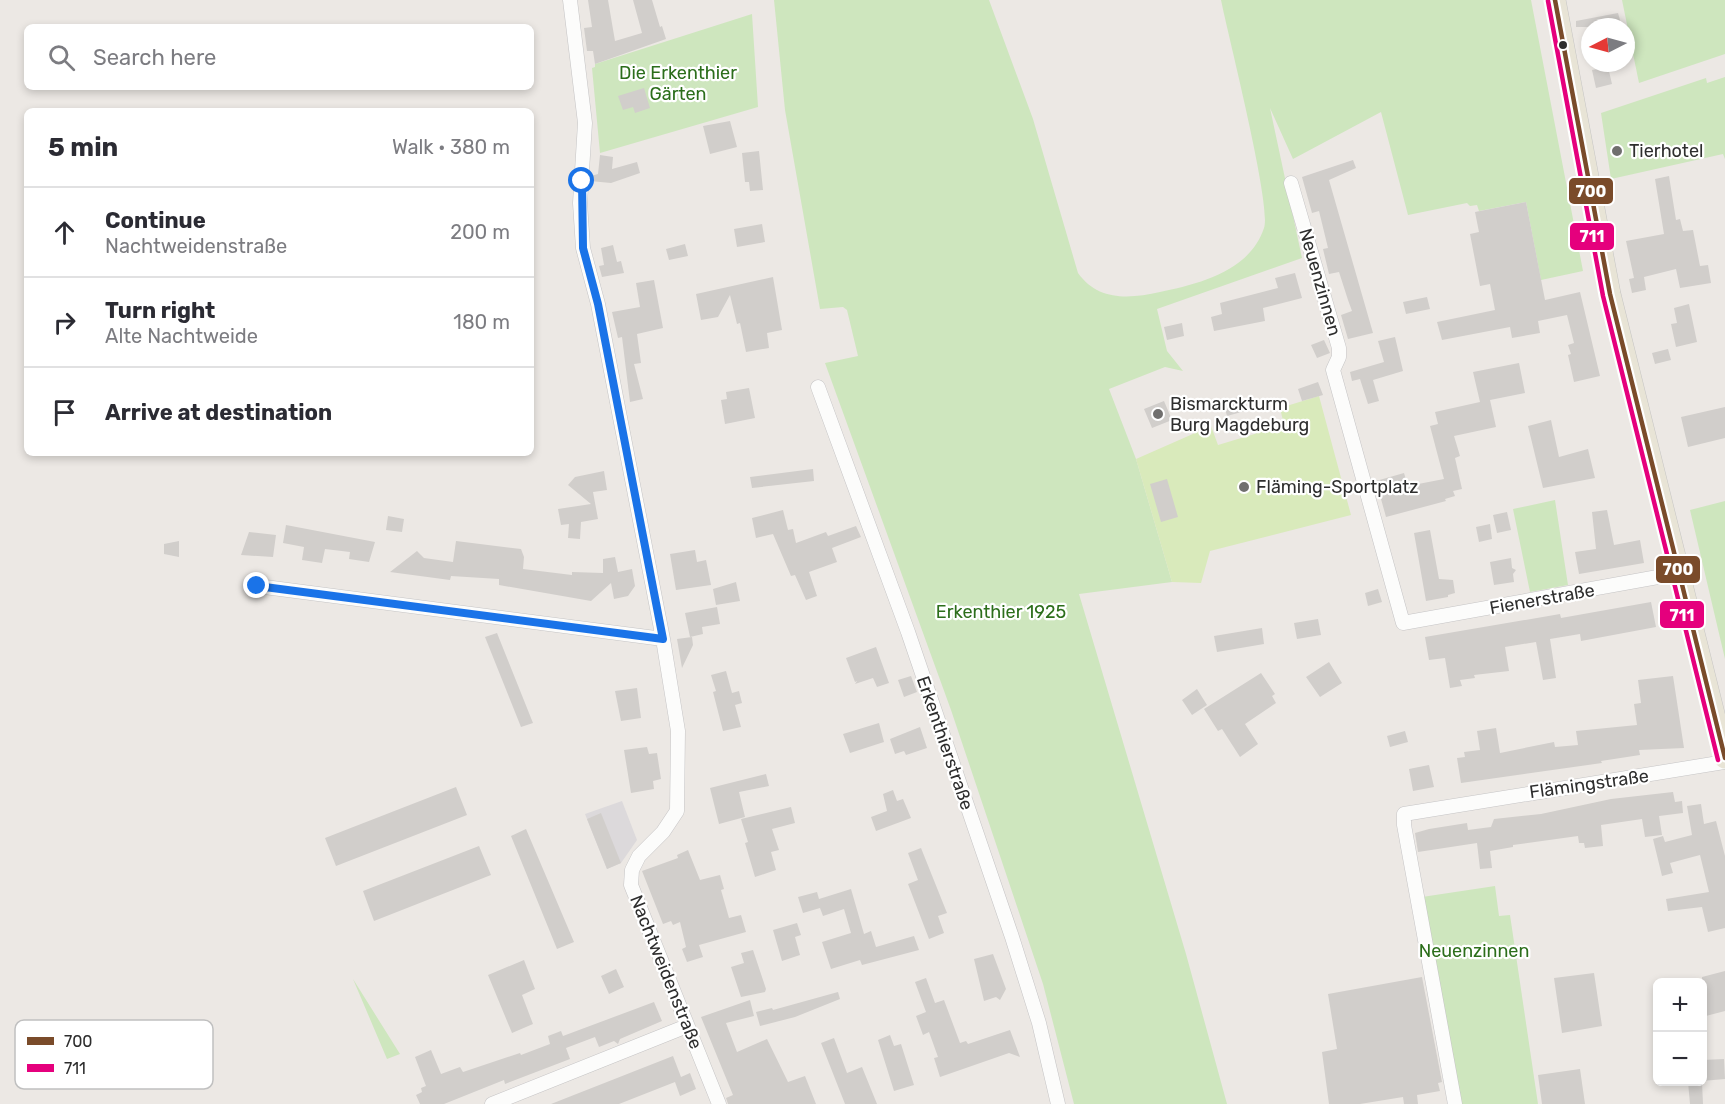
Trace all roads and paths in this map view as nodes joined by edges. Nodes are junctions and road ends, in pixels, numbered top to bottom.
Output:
1 (570, 0) edge
2 (1555, 0) edge
3 (1291, 183) dead end
4 (818, 387) dead end
5 (1680, 573) junction
6 (257, 586) dead end
7 (1403, 623) joint
8 (663, 639) junction
9 (1725, 760) edge
10 (687, 1026) junction
11 (492, 1104) edge
12 (719, 1104) edge
13 (1058, 1104) edge
14 (1455, 1104) edge

1 - 8 street, Nachtweidenstraße
2 - 5 main road
3 - 7 street, Neuenzinnen
4 - 13 street, Erkenthierstraße
5 - 7 street, Fienerstraße
5 - 9 main road
6 - 8 street
8 - 10 street, Nachtweidenstraße
9 - 14 street, Flämingstraße
10 - 11 street
10 - 12 street, Nachtweidenstraße

